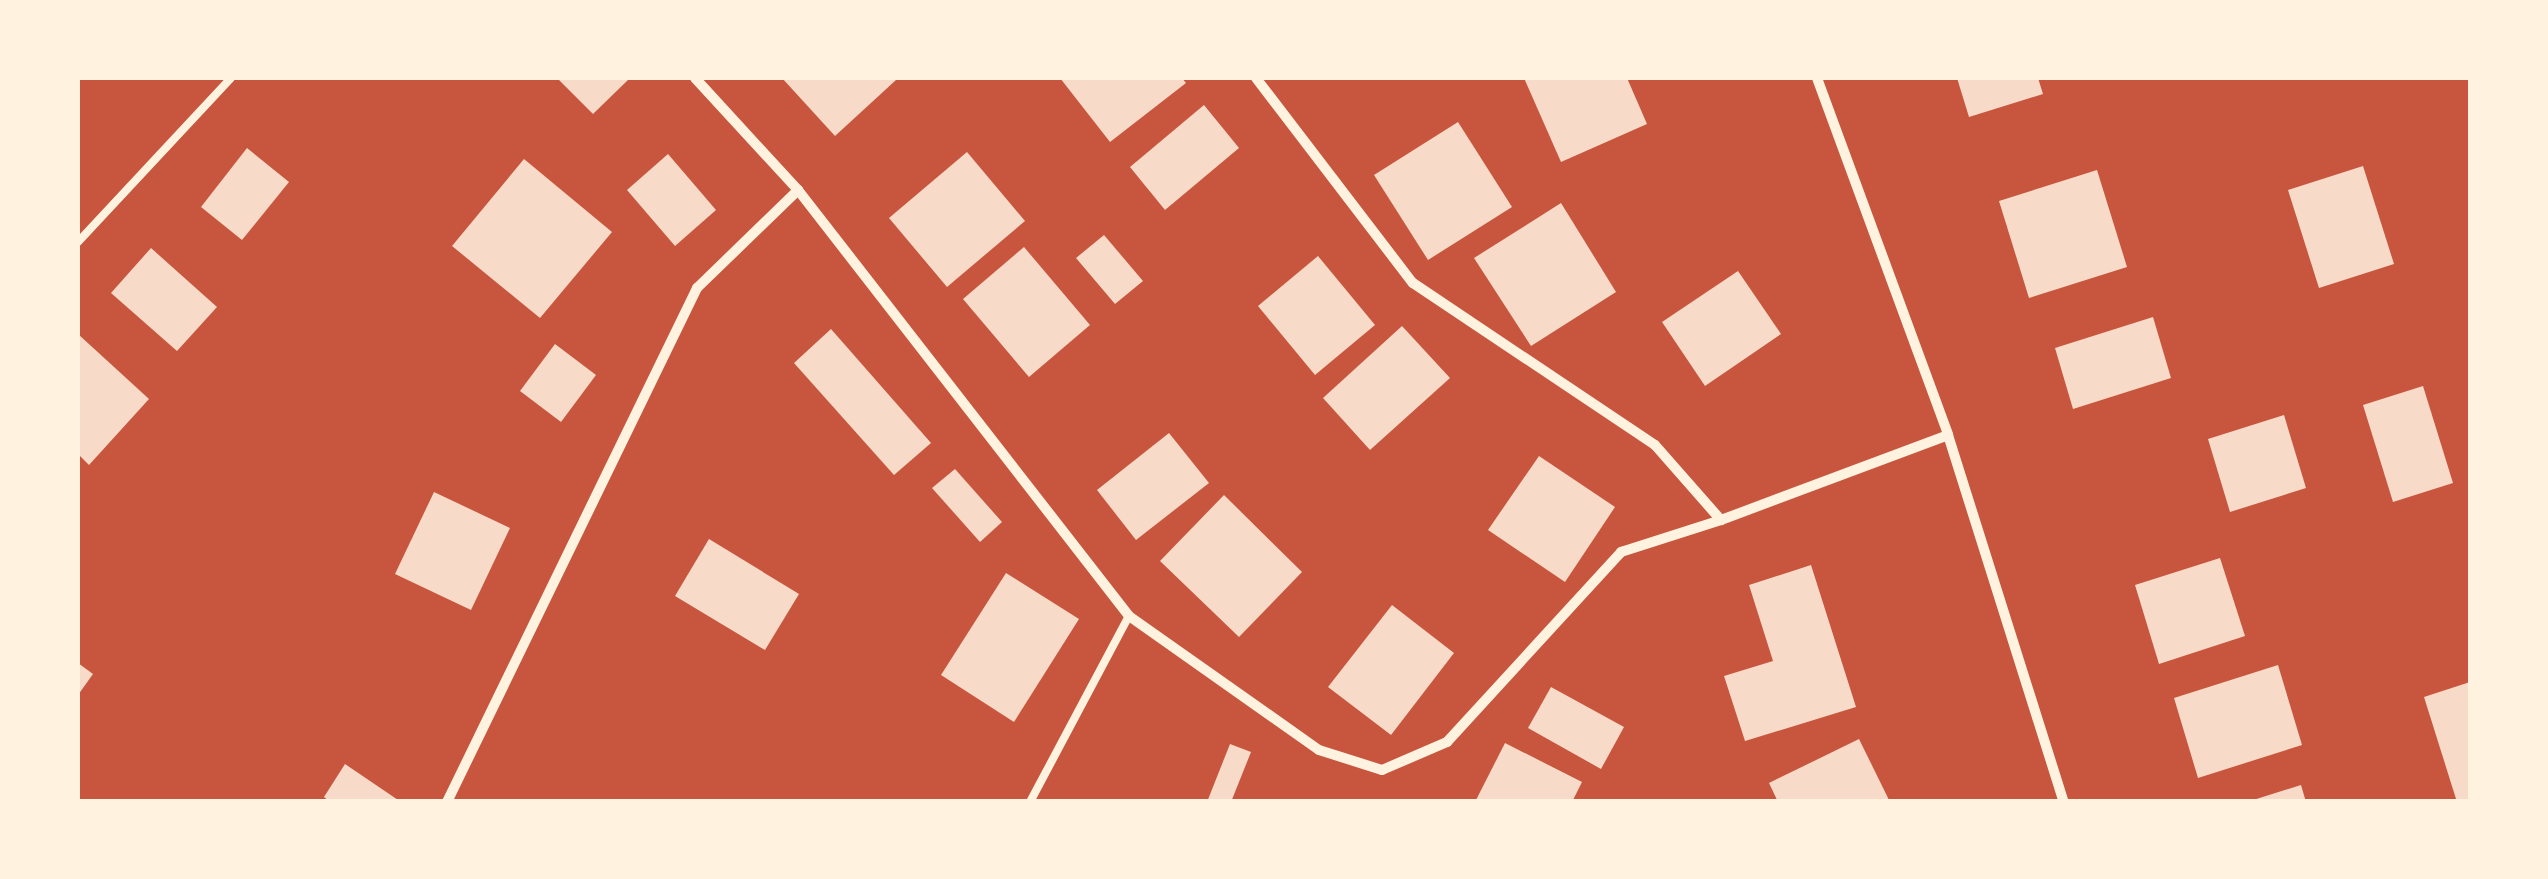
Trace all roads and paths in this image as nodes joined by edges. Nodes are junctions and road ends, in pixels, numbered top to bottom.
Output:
1 (231, 78) edge
2 (696, 78) edge
3 (1256, 78) edge
4 (1817, 78) edge
5 (798, 190) junction
6 (78, 242) edge
7 (1948, 436) junction
8 (1721, 520) junction
9 (1128, 616) junction
10 (447, 802) edge
11 (1030, 802) edge
12 (2064, 802) edge

1 - 6 lane
2 - 5 street
3 - 8 street
4 - 7 street
5 - 9 street
5 - 10 street
7 - 8 street
7 - 12 street
8 - 9 street
9 - 11 lane

